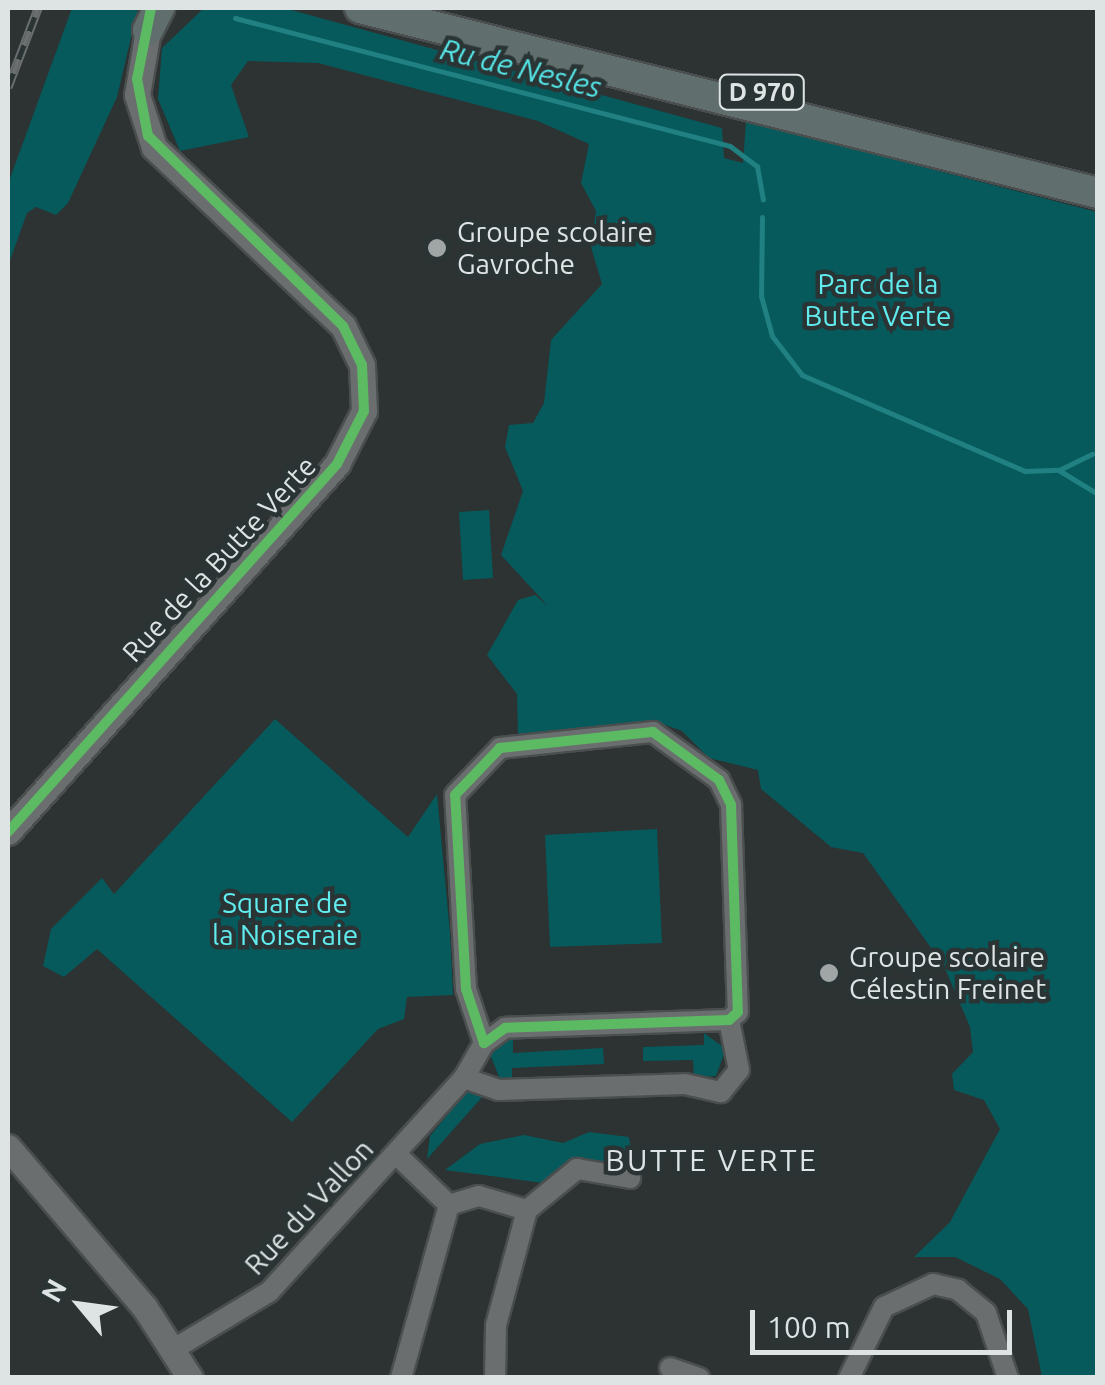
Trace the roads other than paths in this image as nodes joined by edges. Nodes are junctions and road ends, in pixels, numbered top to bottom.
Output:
1 (360, 8) edge
2 (427, 8) edge
3 (153, 15) edge
4 (1098, 175) edge
5 (1098, 192) edge
6 (16, 814) edge
7 (8, 832) edge
8 (730, 1020) junction
9 (484, 1043) junction
10 (464, 1078) junction
11 (8, 1148) edge
12 (396, 1154) junction
13 (630, 1178) dead end
14 (449, 1205) junction
15 (527, 1210) junction
16 (174, 1349) junction
17 (670, 1368) dead end
18 (190, 1378) edge
19 (402, 1378) edge
20 (495, 1378) edge
21 (699, 1378) edge
22 (849, 1378) edge
23 (1008, 1378) edge

1 - 5 main road
2 - 4 main road, D 970
3 - 6 street, Rue de la Butte Verte
6 - 7 street, Rue de la Butte Verte
8 - 9 street
8 - 9 street
8 - 10 street
9 - 10 street, Rue du Vallon
10 - 12 street, Rue du Vallon
11 - 16 street
12 - 14 street
12 - 16 street, Rue du Vallon
13 - 15 street
14 - 15 street
14 - 19 street
15 - 20 street
16 - 18 street
17 - 21 street
22 - 23 street

